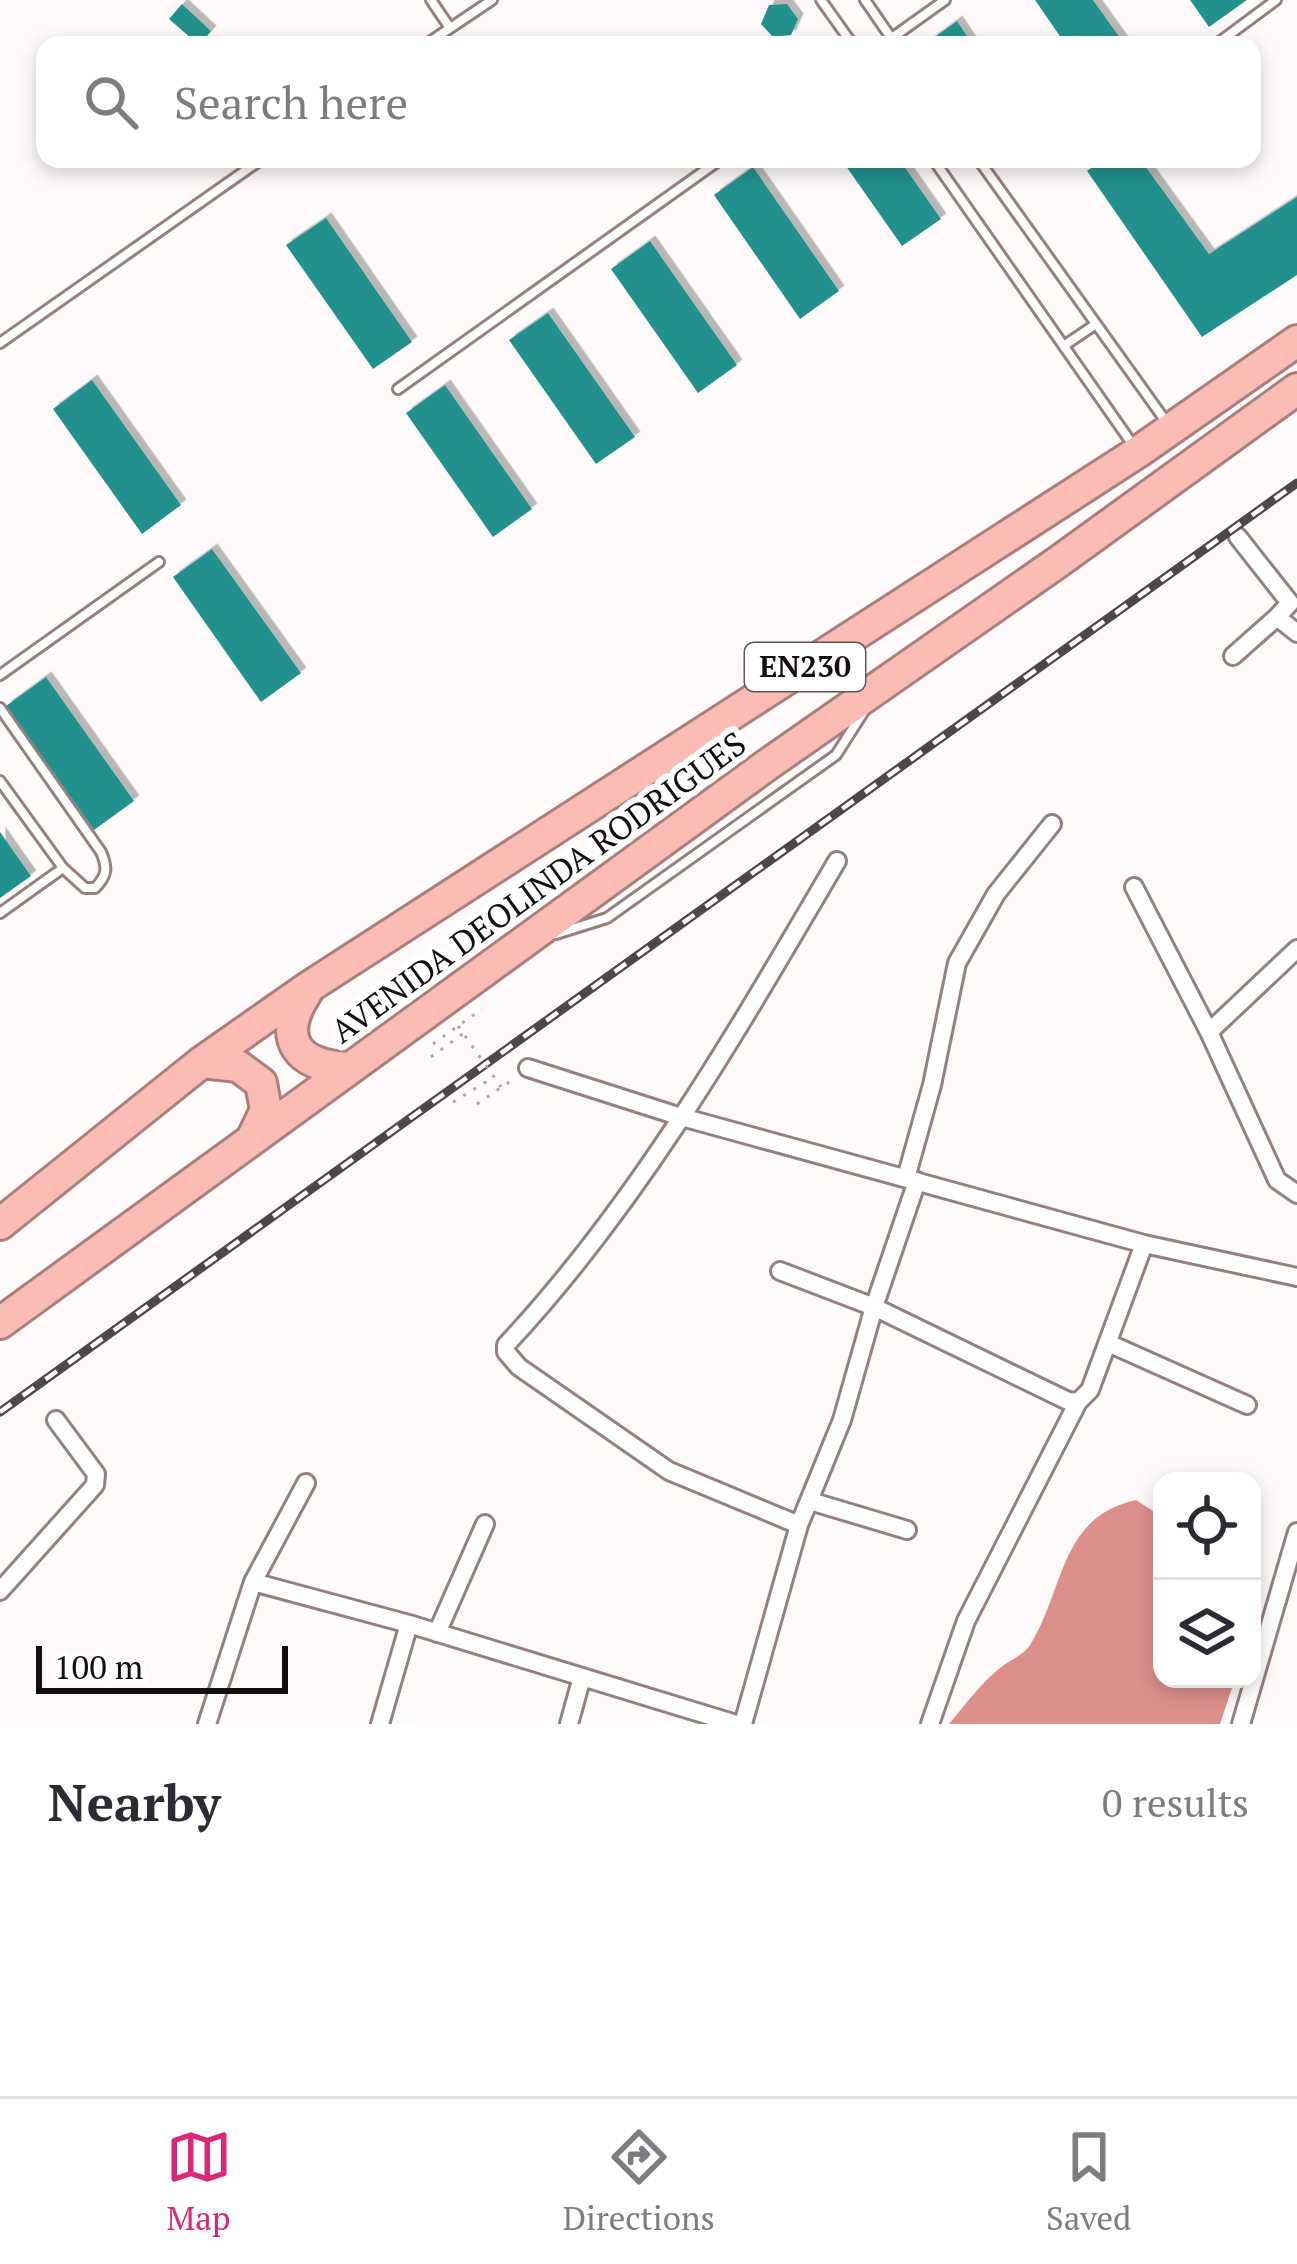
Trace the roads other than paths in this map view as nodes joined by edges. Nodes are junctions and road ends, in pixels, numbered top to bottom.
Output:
1 (431, 0) edge
2 (492, 0) edge
3 (821, 0) edge
4 (865, 0) edge
5 (945, 0) edge
6 (1276, 0) edge
7 (450, 28) junction
8 (438, 36) edge
9 (847, 36) edge
10 (886, 36) edge
11 (899, 36) edge
12 (1227, 36) edge
13 (249, 168) edge
14 (709, 168) edge
15 (939, 168) edge
16 (984, 168) edge
17 (1096, 324) junction
18 (1297, 341) edge
19 (0, 343) edge
20 (1065, 345) junction
21 (398, 389) dead end
22 (1297, 389) edge
23 (1172, 429) junction
24 (1138, 452) junction
25 (1238, 537) dead end
26 (159, 562) dead end
27 (1293, 599) edge
28 (1277, 617) junction
29 (1297, 633) edge
30 (1233, 656) dead end
31 (0, 675) edge
32 (0, 708) edge
33 (0, 781) edge
34 (1052, 824) dead end
35 (837, 861) dead end
36 (63, 868) junction
37 (1134, 887) dead end
38 (0, 914) edge
39 (1297, 950) edge
40 (309, 988) junction
41 (1210, 1032) junction
42 (202, 1062) junction
43 (350, 1068) junction
44 (528, 1068) road end
45 (679, 1116) junction
46 (244, 1148) junction
47 (911, 1180) junction
48 (1297, 1194) edge
49 (0, 1224) edge
50 (1144, 1244) junction
51 (780, 1271) dead end
52 (1297, 1277) edge
53 (874, 1307) junction
54 (0, 1323) edge
55 (1108, 1343) junction
56 (1078, 1402) junction
57 (1247, 1405) dead end
58 (56, 1420) dead end
59 (306, 1483) dead end
60 (810, 1501) junction
61 (485, 1524) dead end
62 (799, 1525) junction
63 (907, 1530) dead end
64 (1297, 1532) edge
65 (253, 1582) junction
66 (0, 1591) edge
67 (409, 1624) junction
68 (437, 1633) junction
69 (583, 1677) junction
70 (207, 1724) edge
71 (380, 1724) edge
72 (569, 1724) edge
73 (739, 1724) edge
74 (931, 1724) edge
75 (1241, 1724) edge

1 - 7 lane
2 - 7 lane
3 - 9 lane
4 - 10 lane
5 - 11 lane
6 - 12 lane
7 - 8 lane
13 - 19 lane
14 - 21 lane
15 - 20 lane
16 - 17 lane
17 - 20 lane
17 - 23 lane
18 - 23 highway, AVENIDA DEOLINDA RODRIGUES / EN230
20 - 24 lane
22 - 43 highway, AVENIDA DEOLINDA RODRIGUES / EN230
23 - 24 highway, AVENIDA DEOLINDA RODRIGUES / EN230
24 - 40 highway, AVENIDA DEOLINDA RODRIGUES / EN230
25 - 27 street
26 - 31 lane
27 - 28 street
28 - 29 street
28 - 30 street
32 - 36 lane
33 - 36 lane
34 - 47 street
35 - 45 street
36 - 38 lane
37 - 41 street
39 - 41 street
40 - 42 highway, AVENIDA DEOLINDA RODRIGUES / EN230
40 - 43 highway
41 - 48 street
42 - 46 highway
42 - 49 highway, AVENIDA DEOLINDA RODRIGUES / EN230
43 - 46 highway, AVENIDA DEOLINDA RODRIGUES / EN230
44 - 45 street
45 - 47 street
45 - 62 street
46 - 54 highway, AVENIDA DEOLINDA RODRIGUES / EN230
47 - 50 street
47 - 53 street
50 - 52 street
50 - 55 street
51 - 53 street
53 - 56 street
53 - 60 street
55 - 56 street
55 - 57 street
56 - 74 street
58 - 66 street
59 - 65 street
60 - 62 street
60 - 63 street
61 - 68 street
62 - 73 street
64 - 75 street
65 - 67 street
65 - 70 street
67 - 68 street
67 - 71 street
68 - 69 street
69 - 72 street
69 - 73 street

